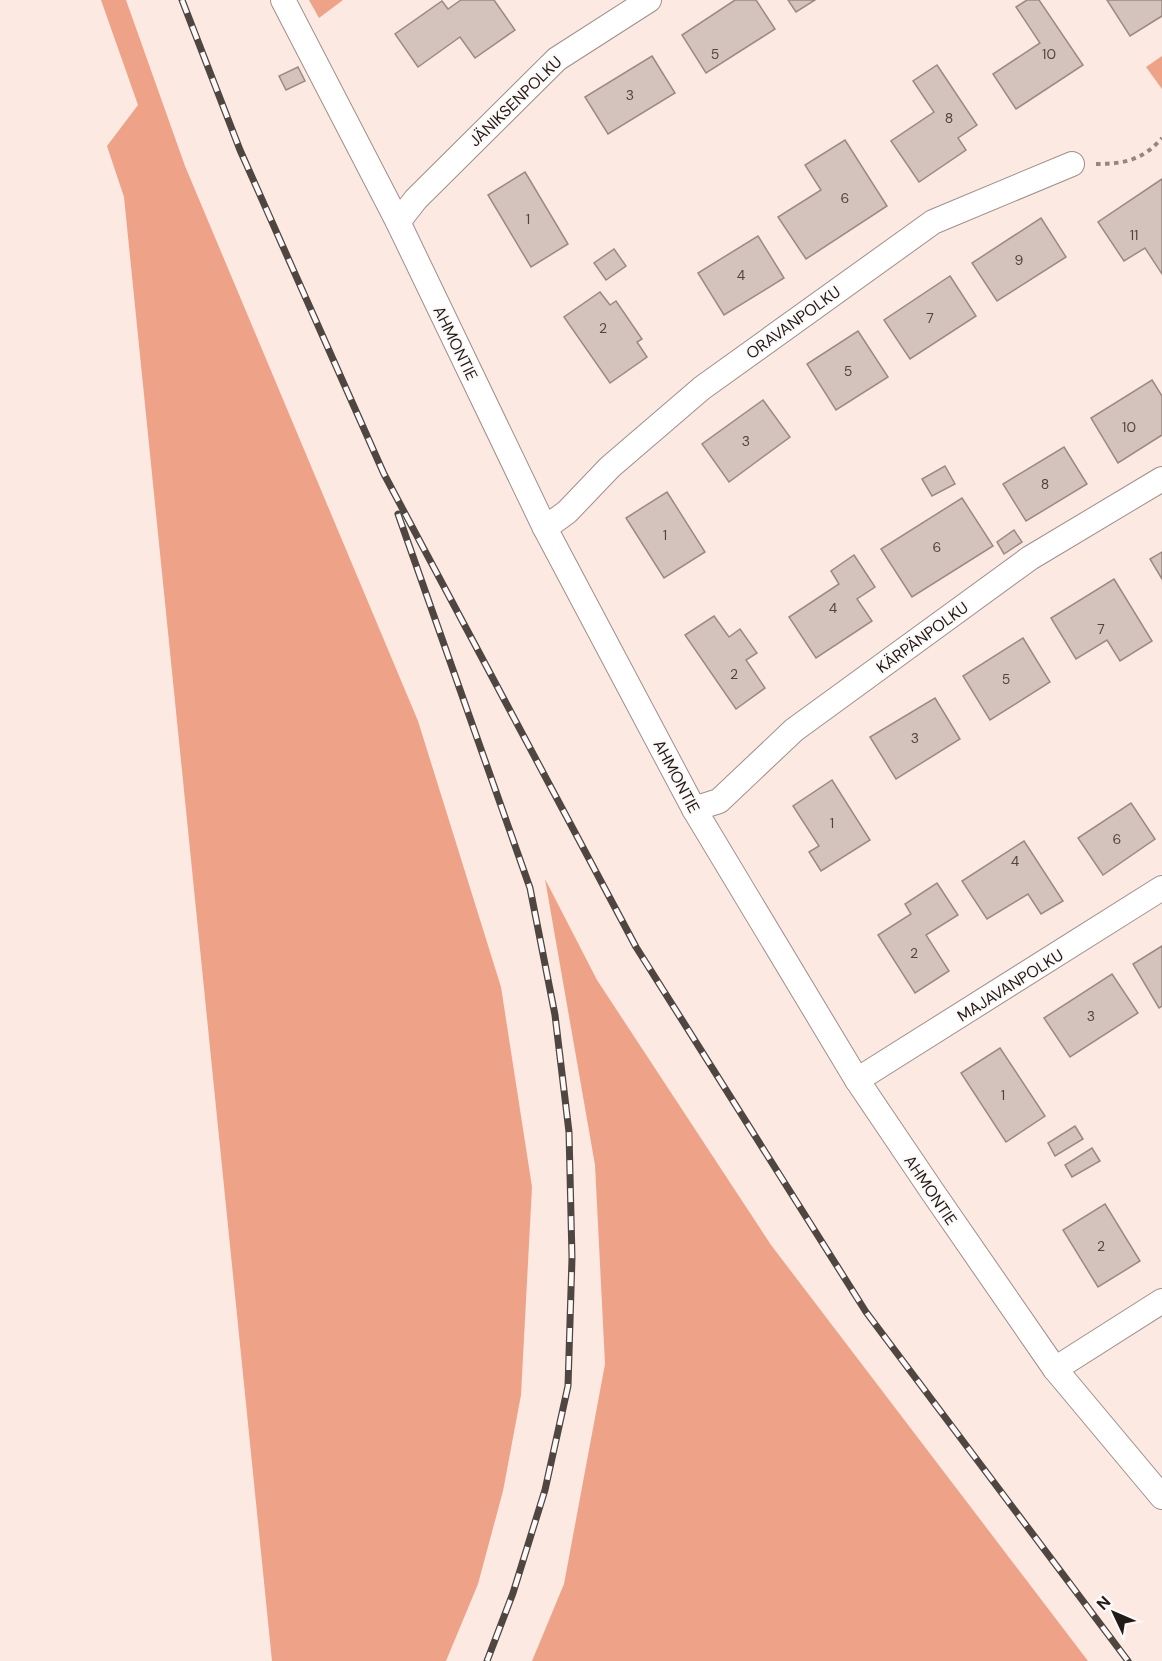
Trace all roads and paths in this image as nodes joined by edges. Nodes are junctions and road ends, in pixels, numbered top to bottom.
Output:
1 (283, 0) edge
2 (649, 0) edge
3 (1162, 138) edge
4 (1072, 164) joint
5 (398, 222) junction
6 (1162, 479) edge
7 (545, 528) junction
8 (693, 809) junction
9 (1162, 888) edge
10 (857, 1080) junction
11 (1162, 1301) edge
12 (1055, 1369) junction
13 (1162, 1497) edge

1 - 5 street, AHMONTIE
2 - 5 street, JÄNIKSENPOLKU
3 - 4 path
4 - 7 street, ORAVANPOLKU
5 - 7 street, AHMONTIE
6 - 8 street, KÄRPÄNPOLKU
7 - 8 street, AHMONTIE
8 - 10 street, AHMONTIE
9 - 10 street, MAJAVANPOLKU
10 - 12 street, AHMONTIE
11 - 12 street
12 - 13 street, AHMONTIE

